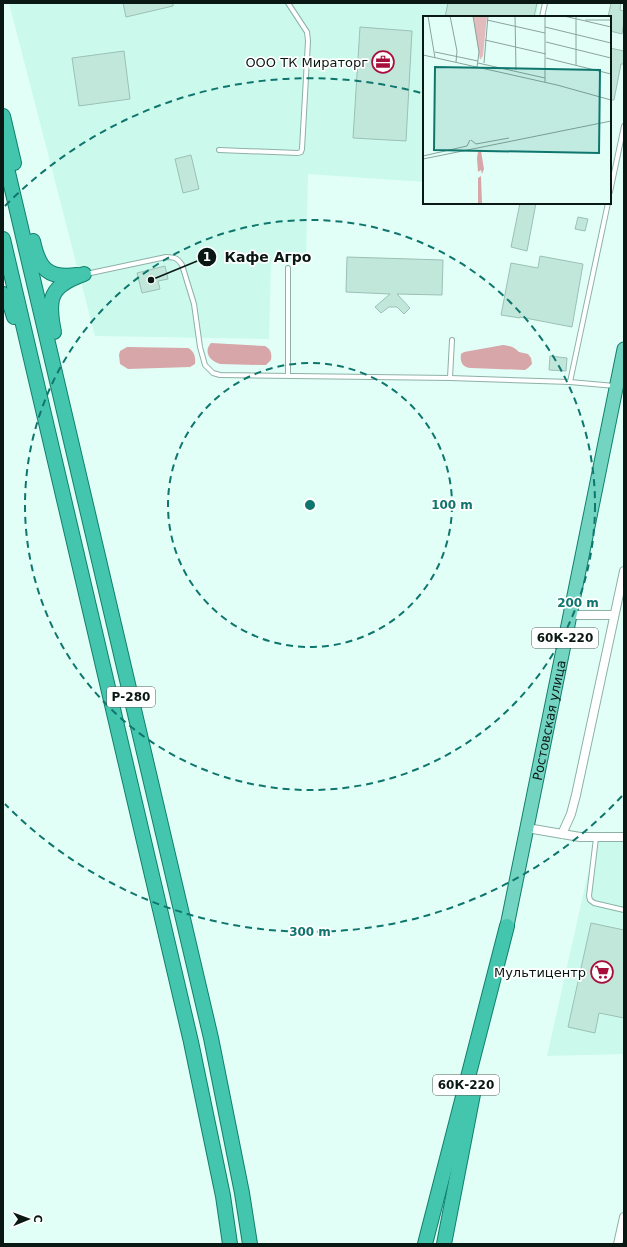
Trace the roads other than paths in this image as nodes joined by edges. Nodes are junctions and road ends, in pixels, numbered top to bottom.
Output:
1 (288, 3) edge
2 (545, 3) edge
3 (542, 16) edge
4 (3, 116) edge
5 (624, 126) edge
6 (219, 150) dead end
7 (3, 151) edge
8 (611, 187) edge
9 (608, 204) edge
10 (3, 239) edge
11 (288, 268) dead end
12 (84, 274) junction
13 (3, 294) edge
14 (452, 340) dead end
15 (624, 349) edge
16 (288, 376) junction
17 (450, 378) junction
18 (570, 382) junction
19 (617, 386) junction
20 (100, 566) junction
21 (624, 571) edge
22 (88, 604) junction
23 (618, 611) edge
24 (570, 615) junction
25 (526, 828) junction
26 (562, 834) junction
27 (624, 837) edge
28 (596, 838) junction
29 (624, 910) edge
30 (507, 926) junction
31 (624, 1217) edge
32 (230, 1244) edge
33 (250, 1244) edge
34 (425, 1244) edge
35 (444, 1244) edge
36 (618, 1244) edge

1 - 6 lane
2 - 3 lane
4 - 12 highway
5 - 8 lane
7 - 20 highway, Р-280
9 - 18 lane
10 - 22 highway, Р-280
11 - 16 lane
12 - 16 lane
12 - 20 highway
13 - 22 highway
14 - 17 lane
15 - 19 main road, Ростовская улица / 60К-220
16 - 17 lane
17 - 18 lane
18 - 19 lane
19 - 24 main road, Ростовская улица / 60К-220
20 - 33 highway, Р-280
21 - 23 street
22 - 32 highway, Р-280
23 - 24 street
23 - 26 street
24 - 25 main road, Ростовская улица / 60К-220
25 - 26 street
25 - 30 main road, Ростовская улица / 60К-220
26 - 28 street
27 - 28 street
28 - 29 lane
30 - 34 highway, 60К-220
30 - 35 highway, 60К-220
31 - 36 street

